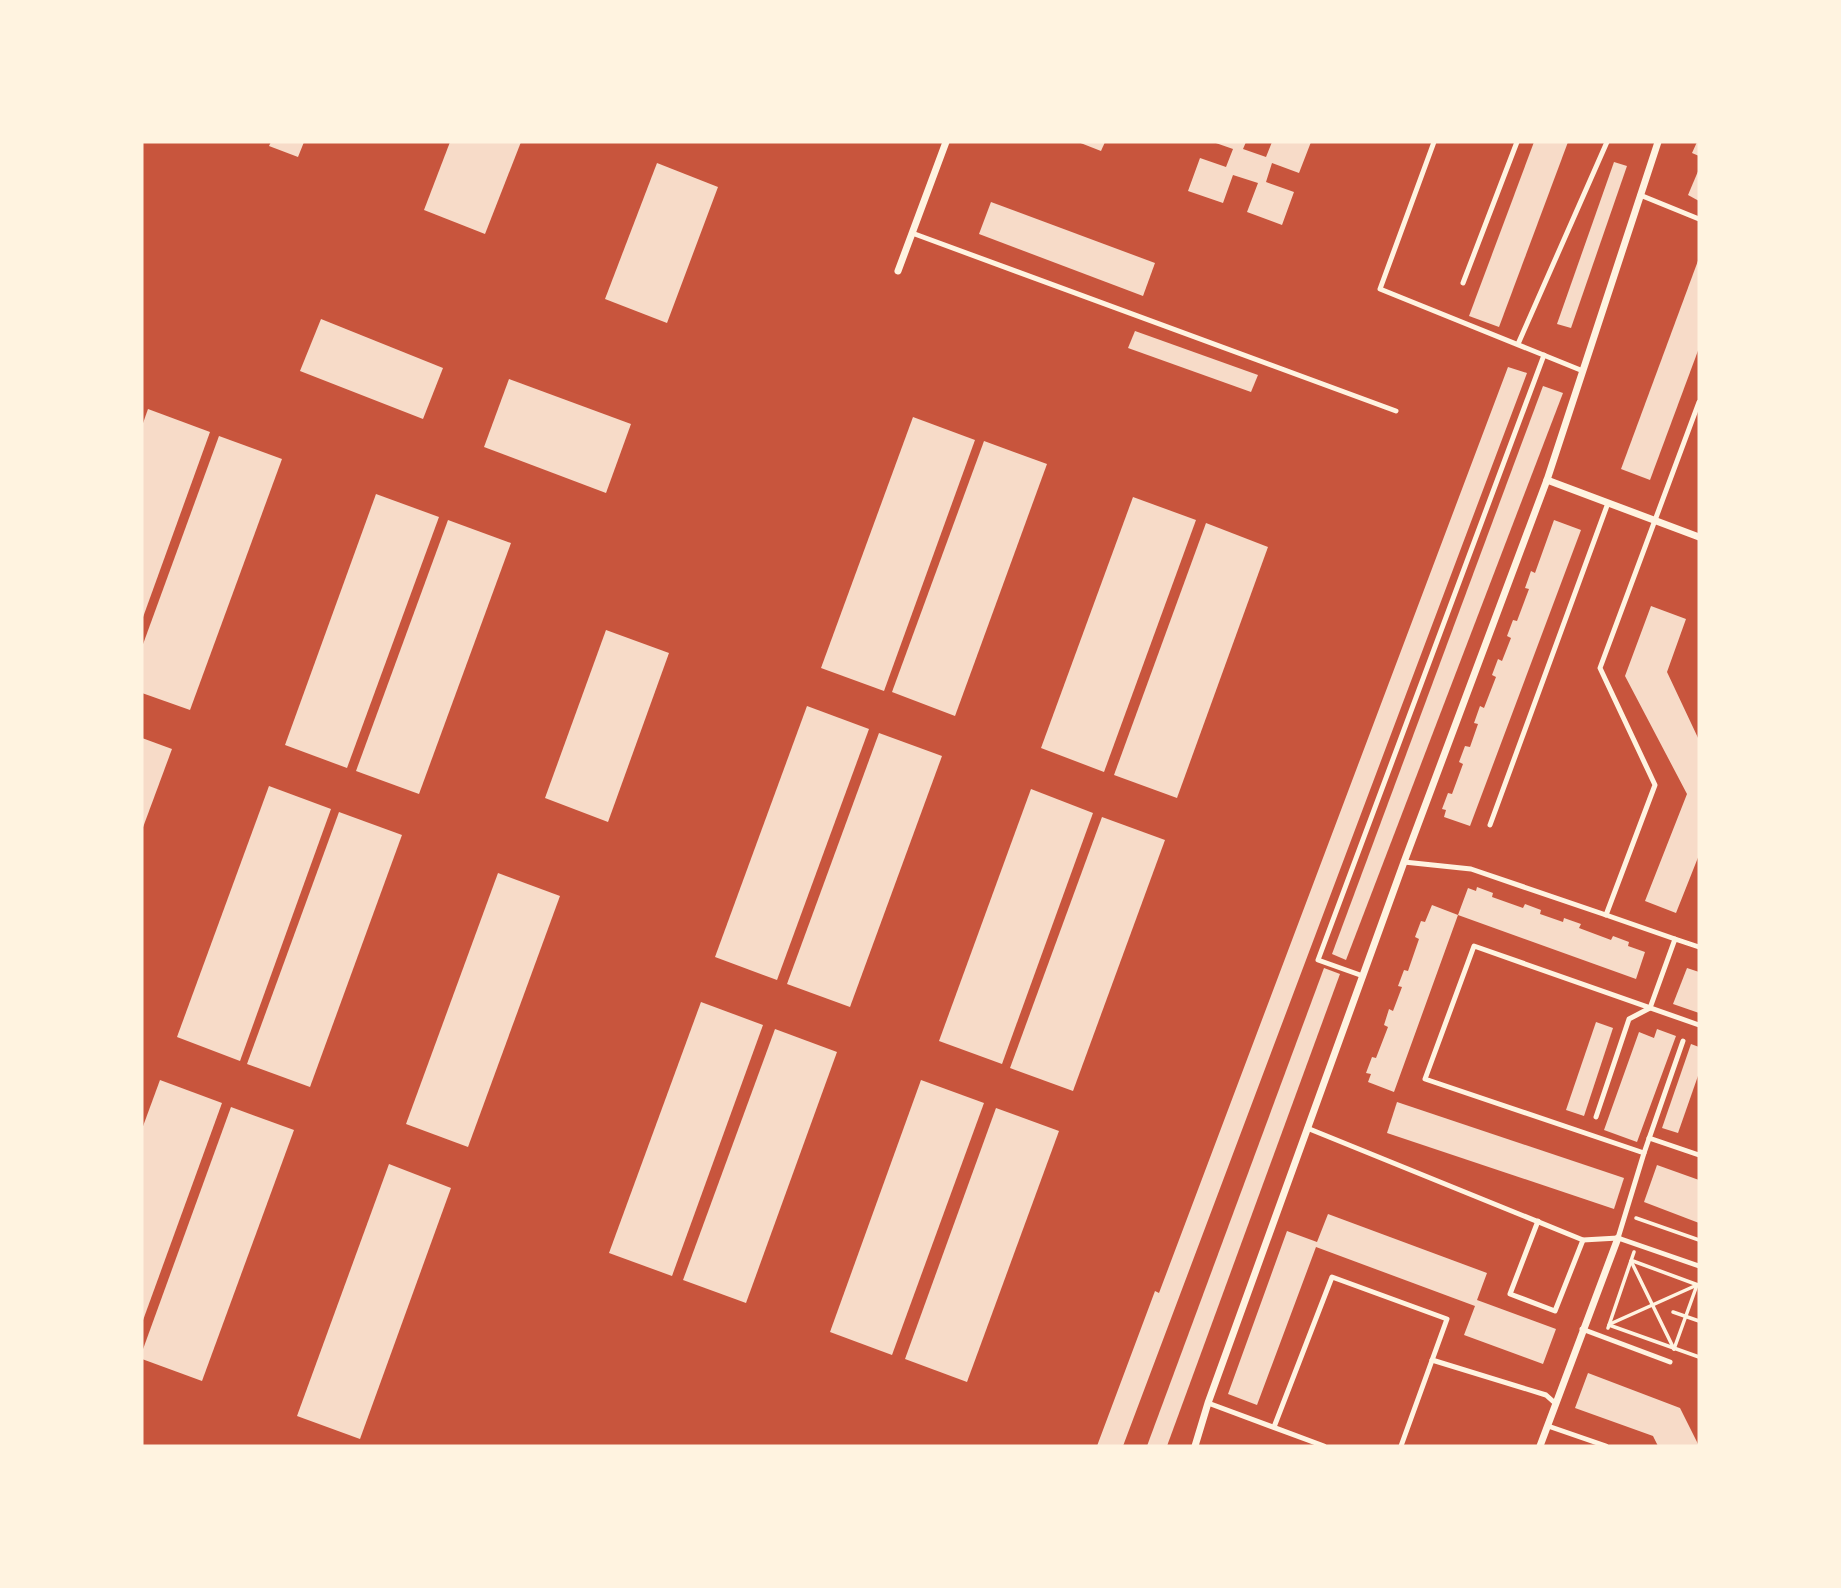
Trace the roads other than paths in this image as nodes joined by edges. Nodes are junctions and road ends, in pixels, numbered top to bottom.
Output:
1 (946, 142) edge
2 (1434, 142) edge
3 (1517, 142) edge
4 (1607, 142) edge
5 (1658, 142) edge
6 (1640, 195) junction
7 (1699, 219) edge
8 (912, 233) junction
9 (898, 271) dead end
10 (1463, 283) dead end
11 (1518, 344) junction
12 (1544, 355) junction
13 (1583, 371) junction
14 (1699, 402) edge
15 (1395, 411) dead end
16 (1547, 480) junction
17 (1608, 503) junction
18 (1654, 520) junction
19 (1699, 537) edge
20 (1490, 825) dead end
21 (1404, 862) junction
22 (1606, 915) junction
23 (1675, 939) junction
24 (1699, 947) edge
25 (1363, 976) junction
26 (1650, 1007) junction
27 (1699, 1026) edge
28 (1683, 1041) dead end
29 (1596, 1118) dead end
30 (1307, 1128) junction
31 (1649, 1138) junction
32 (1644, 1153) junction
33 (1699, 1155) edge
34 (1538, 1221) junction
35 (1618, 1238) junction
36 (1583, 1240) junction
37 (1699, 1266) edge
38 (1582, 1329) junction
39 (1432, 1360) junction
40 (1670, 1362) dead end
41 (1208, 1403) junction
42 (1556, 1404) junction
43 (1548, 1426) junction
44 (1274, 1427) junction
45 (1195, 1446) edge
46 (1324, 1446) edge
47 (1401, 1446) edge
48 (1540, 1446) edge
49 (1606, 1446) edge

1 - 8 street
2 - 11 lane
3 - 10 lane
4 - 11 lane
5 - 6 street
6 - 7 lane
6 - 13 street
8 - 9 street
8 - 15 lane
11 - 12 lane
12 - 13 lane
12 - 25 lane
13 - 16 street
14 - 18 lane
16 - 17 street
16 - 21 street
17 - 18 street
17 - 20 lane
18 - 19 street
18 - 22 lane
21 - 22 lane
21 - 25 street
22 - 23 lane
23 - 24 lane
23 - 26 lane
25 - 30 street
26 - 27 lane
26 - 29 lane
26 - 32 lane
28 - 31 lane
30 - 34 lane
30 - 41 street
31 - 32 lane
31 - 33 lane
32 - 35 lane
34 - 36 lane
34 - 36 lane
35 - 36 lane
35 - 37 lane
35 - 38 street
38 - 40 lane
38 - 42 street
39 - 42 lane
39 - 44 lane
39 - 47 lane
41 - 44 lane
41 - 45 street
42 - 43 street
43 - 48 street
43 - 49 lane
44 - 46 lane

